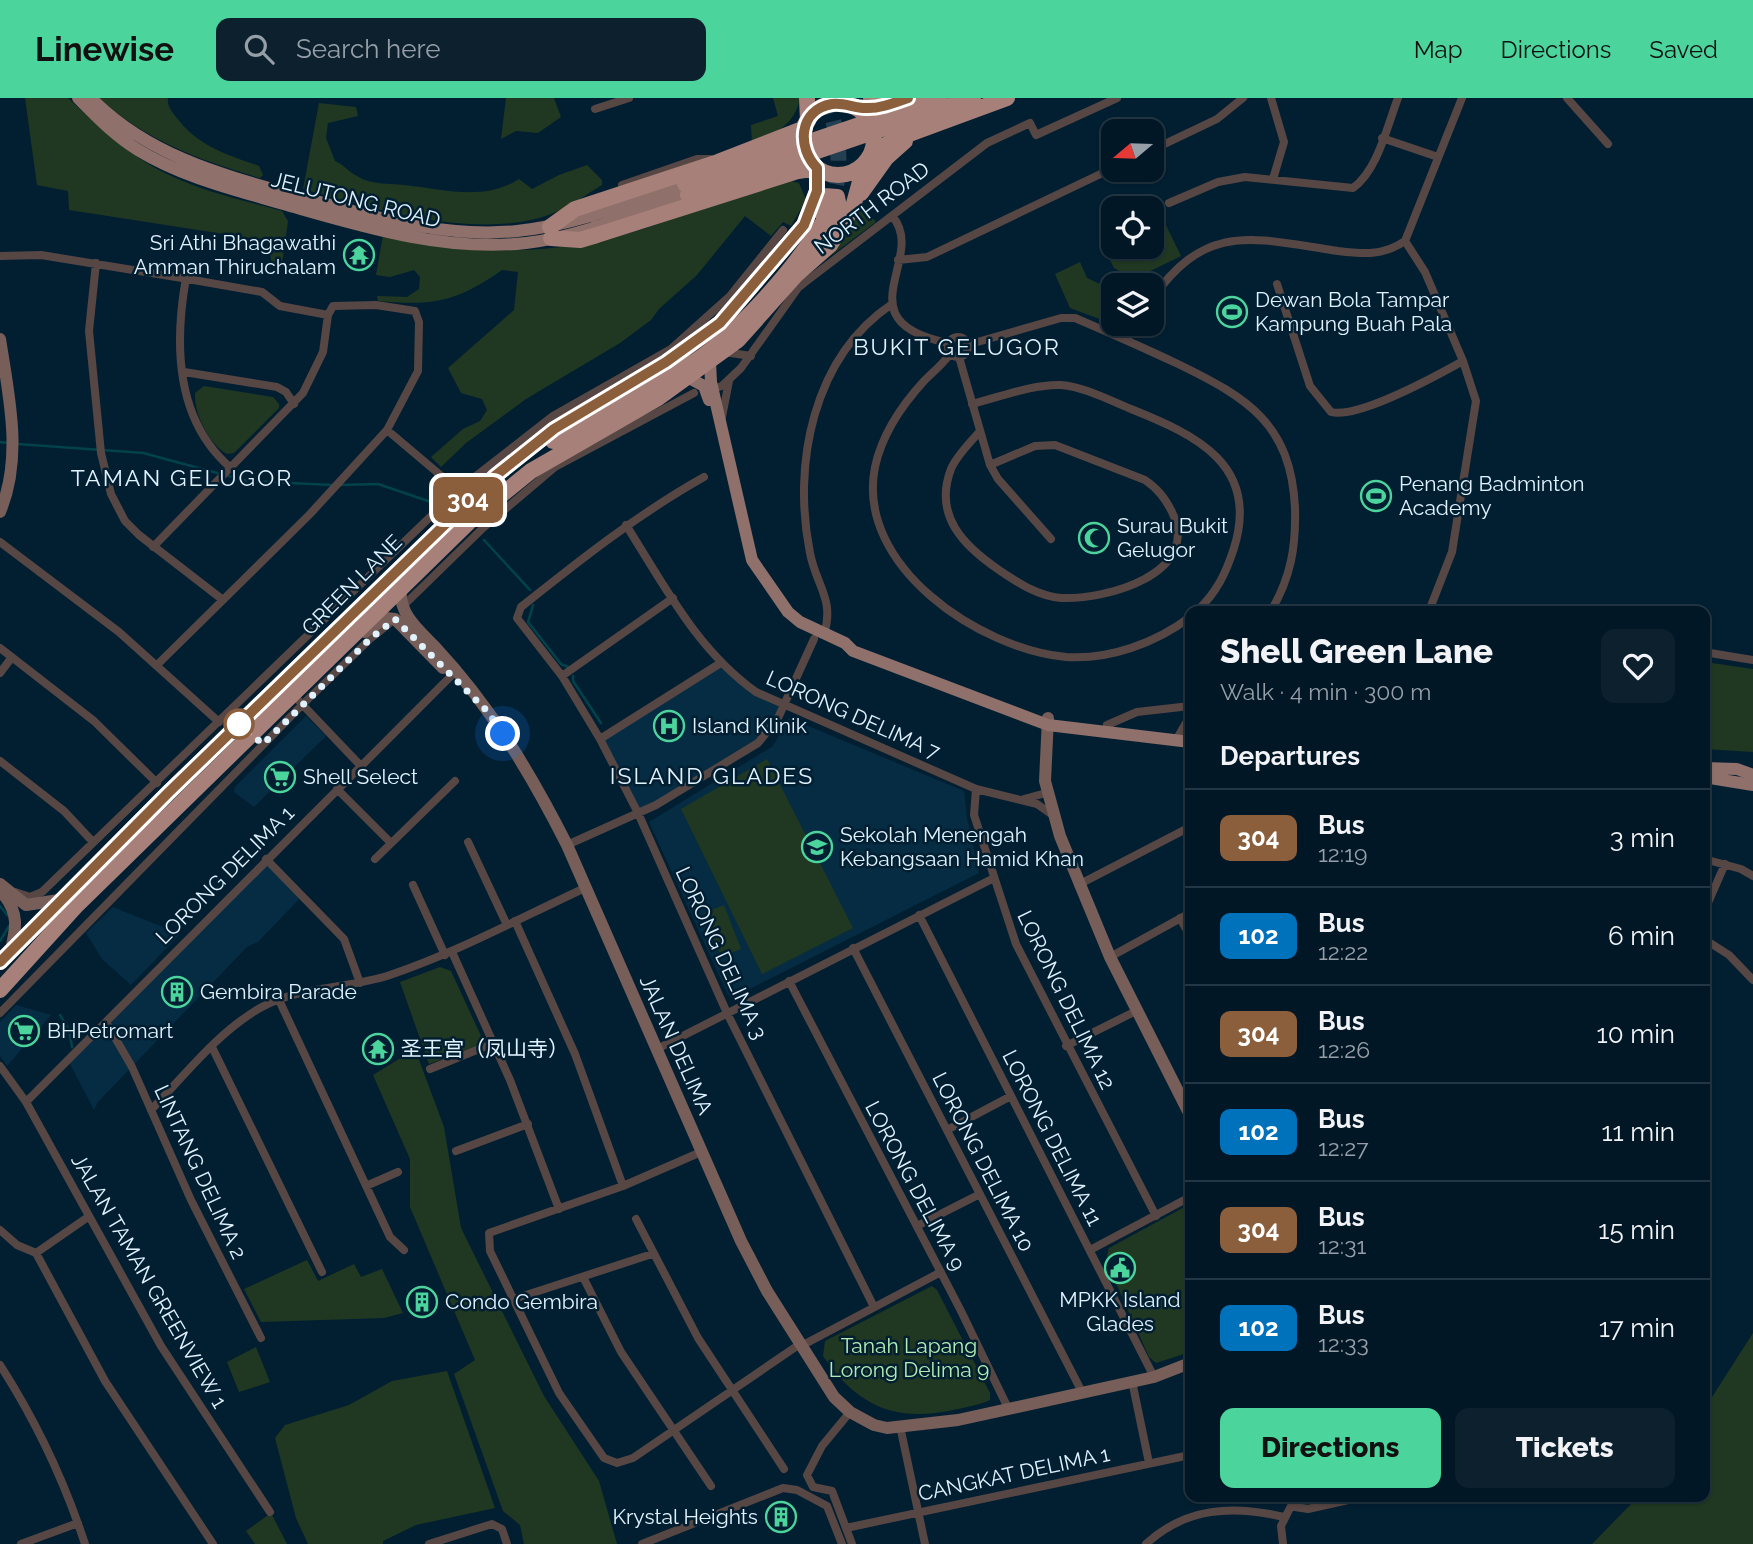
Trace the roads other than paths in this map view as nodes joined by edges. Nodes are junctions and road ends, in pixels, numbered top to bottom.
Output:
1 (78, 98) edge
2 (91, 98) edge
3 (629, 98) edge
4 (871, 98) edge
5 (939, 98) edge
6 (972, 98) edge
7 (1007, 98) edge
8 (1117, 98) edge
9 (1243, 98) edge
10 (1272, 98) edge
11 (1398, 98) edge
12 (1462, 98) edge
13 (1567, 98) edge
14 (904, 99) edge
15 (848, 103) edge
16 (595, 109) dead end
17 (806, 114) edge
18 (920, 130) junction
19 (1382, 138) junction
20 (835, 140) junction
21 (1164, 144) edge
22 (1608, 144) dead end
23 (1438, 157) junction
24 (867, 160) junction
25 (817, 168) junction
26 (1101, 174) edge
27 (1273, 179) junction
28 (686, 190) joint
29 (1169, 203) dead end
30 (853, 207) junction
31 (830, 210) tunnel mouth
32 (892, 216) junction
33 (804, 225) junction
34 (783, 230) dead end
35 (550, 232) junction
36 (1405, 241) junction
37 (0, 256) edge
38 (898, 260) junction
39 (96, 263) junction
40 (796, 275) junction
41 (186, 278) junction
42 (1164, 284) edge
43 (1277, 284) dead end
44 (892, 304) junction
45 (328, 315) junction
46 (1129, 336) edge
47 (0, 340) edge
48 (1127, 340) junction
49 (948, 343) junction
50 (967, 345) junction
51 (724, 352) junction
52 (751, 356) junction
53 (954, 356) junction
54 (1463, 361) junction
55 (710, 362) junction
56 (184, 372) junction
57 (730, 379) junction
58 (691, 385) junction
59 (712, 389) junction
60 (294, 404) junction
61 (972, 404) junction
62 (721, 423) junction
63 (387, 430) junction
64 (980, 431) junction
65 (527, 463) junction
66 (990, 465) junction
67 (230, 469) junction
68 (704, 477) dead end
69 (458, 490) junction
70 (0, 512) edge
71 (626, 525) junction
72 (422, 531) junction
73 (1051, 539) dead end
74 (0, 542) edge
75 (153, 547) junction
76 (401, 588) junction
77 (673, 598) junction
78 (223, 600) junction
79 (1201, 606) edge
80 (1274, 606) edge
81 (1433, 606) edge
82 (398, 613) junction
83 (1185, 620) edge
84 (819, 637) junction
85 (350, 638) junction
86 (0, 648) edge
87 (1710, 653) edge
88 (12, 657) junction
89 (1753, 660) edge
90 (158, 664) junction
91 (719, 664) junction
92 (0, 673) edge
93 (451, 676) junction
94 (562, 676) junction
95 (297, 699) junction
96 (784, 706) junction
97 (1185, 707) edge
98 (488, 712) junction
99 (1045, 721) junction
100 (219, 722) junction
101 (1107, 725) junction
102 (1182, 736) edge
103 (600, 738) junction
104 (0, 761) edge
105 (219, 764) junction
106 (360, 765) junction
107 (1710, 768) edge
108 (1753, 775) edge
109 (231, 777) junction
110 (1710, 778) edge
111 (455, 781) dead end
112 (157, 783) junction
113 (1753, 785) edge
114 (337, 789) junction
115 (976, 789) junction
116 (1046, 793) junction
117 (1018, 800) junction
118 (638, 813) junction
119 (1054, 816) junction
120 (1185, 830) edge
121 (93, 842) junction
122 (468, 842) dead end
123 (391, 843) junction
124 (566, 845) junction
125 (266, 859) junction
126 (374, 859) dead end
127 (1710, 860) edge
128 (1725, 864) junction
129 (1753, 876) edge
130 (992, 878) junction
131 (0, 884) edge
132 (413, 885) dead end
133 (1078, 885) junction
134 (585, 888) junction
135 (0, 890) edge
136 (1710, 898) edge
137 (59, 900) junction
138 (919, 915) junction
139 (1185, 916) edge
140 (1181, 919) junction
141 (511, 923) junction
142 (1185, 927) edge
143 (32, 930) junction
144 (1710, 943) edge
145 (853, 948) junction
146 (449, 954) junction
147 (5, 956) edge
148 (1110, 957) junction
149 (0, 975) edge
150 (1753, 979) edge
151 (789, 981) junction
152 (360, 983) junction
153 (0, 990) edge
154 (279, 1000) junction
155 (1136, 1011) junction
156 (0, 1013) edge
157 (727, 1013) junction
158 (106, 1021) junction
159 (494, 1043) junction
160 (1066, 1046) junction
161 (212, 1047) junction
162 (657, 1049) junction
163 (0, 1066) edge
164 (430, 1069) dead end
165 (1011, 1096) junction
166 (26, 1102) junction
167 (1185, 1105) edge
168 (151, 1110) junction
169 (528, 1124) junction
170 (947, 1130) junction
171 (456, 1151) dead end
172 (701, 1152) junction
173 (398, 1172) dead end
174 (366, 1186) junction
175 (623, 1186) junction
176 (980, 1194) junction
177 (1185, 1200) edge
178 (559, 1209) junction
179 (1156, 1216) junction
180 (88, 1217) junction
181 (636, 1219) dead end
182 (917, 1226) junction
183 (0, 1230) edge
184 (404, 1250) dead end
185 (1090, 1250) junction
186 (36, 1253) junction
187 (652, 1254) junction
188 (322, 1272) dead end
189 (941, 1272) junction
190 (583, 1277) junction
191 (514, 1299) junction
192 (874, 1307) junction
193 (261, 1338) dead end
194 (800, 1345) junction
195 (0, 1365) edge
196 (1185, 1365) edge
197 (1154, 1377) junction
198 (1132, 1381) junction
199 (832, 1390) junction
200 (734, 1391) junction
201 (1082, 1392) junction
202 (1008, 1408) junction
203 (850, 1412) junction
204 (900, 1426) junction
205 (674, 1432) junction
206 (1185, 1456) edge
207 (1149, 1463) junction
208 (784, 1469) dead end
209 (711, 1486) dead end
210 (1290, 1502) edge
211 (1294, 1502) edge
212 (1341, 1502) edge
213 (270, 1512) dead end
214 (919, 1512) junction
215 (1284, 1517) junction
216 (78, 1522) junction
217 (846, 1528) junction
218 (643, 1543) edge
219 (21, 1544) edge
220 (85, 1544) edge
221 (212, 1544) edge
222 (429, 1544) edge
223 (507, 1544) edge
224 (842, 1544) edge
225 (852, 1544) edge
226 (925, 1544) edge
227 (1146, 1544) edge
228 (1283, 1544) edge

1 - 35 main road, JELUTONG ROAD
2 - 35 main road, JELUTONG ROAD
3 - 16 street
4 - 14 highway
5 - 20 highway, bridge
6 - 20 highway, bridge
7 - 18 highway
8 - 32 street, NORTH ROAD
9 - 21 street
10 - 27 street
11 - 19 street
12 - 23 street
13 - 22 street
14 - 15 highway
14 - 18 highway
15 - 17 highway
15 - 24 highway
17 - 25 highway
17 - 35 highway
18 - 24 highway
18 - 30 highway
19 - 23 street
19 - 27 street
20 - 28 highway, bridge
23 - 36 street
24 - 25 highway
24 - 30 highway, GREEN LANE
25 - 33 highway, GREEN LANE
25 - 35 highway
26 - 38 street
27 - 29 street
28 - 35 main road, JELUTONG ROAD
30 - 40 highway, GREEN LANE
31 - 65 highway
32 - 38 street
32 - 52 street, NORTH ROAD
33 - 40 highway
33 - 65 highway, GREEN LANE
34 - 69 street
36 - 42 street
36 - 54 street
37 - 39 street
38 - 44 street
39 - 41 street
39 - 75 street
40 - 51 highway, GREEN LANE
41 - 45 street
41 - 56 street
43 - 54 street
44 - 49 street
44 - 84 street
45 - 60 street
45 - 63 street
46 - 48 street
47 - 70 street
48 - 50 street
48 - 80 street
49 - 50 street
49 - 53 street
50 - 53 street
51 - 52 street
51 - 55 highway, GREEN LANE
52 - 57 street, NORTH ROAD
53 - 61 street
53 - 83 street
54 - 81 street
55 - 58 highway, GREEN LANE
55 - 59 main road
56 - 60 street
56 - 67 street
57 - 59 street, NORTH ROAD
57 - 62 street
58 - 65 highway, GREEN LANE
58 - 82 street
58 - 84 main road
59 - 62 main road
60 - 67 street
61 - 64 street
61 - 79 street
62 - 84 main road
63 - 69 street
63 - 78 street
64 - 66 street
64 - 66 street
65 - 72 highway, GREEN LANE
65 - 76 highway, GREEN LANE
66 - 73 street
67 - 75 street
68 - 71 street
69 - 72 street
71 - 77 street, LORONG DELIMA 7
71 - 94 street, LORONG DELIMA 3
72 - 100 street
72 - 137 highway, GREEN LANE
74 - 90 street
75 - 78 street
76 - 82 street
76 - 85 highway, GREEN LANE
77 - 91 street, LORONG DELIMA 7
77 - 94 street
78 - 90 street
82 - 85 street
82 - 93 street, JALAN DELIMA
82 - 95 street
82 - 98 street, JALAN DELIMA
84 - 96 street
84 - 99 main road
85 - 95 highway, GREEN LANE
86 - 88 street
87 - 89 street
88 - 92 street
88 - 112 street
90 - 100 street
91 - 96 street, LORONG DELIMA 7
91 - 103 street
93 - 98 street, JALAN DELIMA
93 - 106 street, LORONG DELIMA 1
94 - 103 street, LORONG DELIMA 3
95 - 105 highway, GREEN LANE
95 - 106 street
95 - 109 street
96 - 115 street, LORONG DELIMA 7
96 - 118 street
97 - 101 street
98 - 124 street, JALAN DELIMA
99 - 101 main road
99 - 102 main road
99 - 116 street
100 - 112 street
101 - 102 main road
103 - 118 street, LORONG DELIMA 3
104 - 121 street
105 - 109 street
105 - 153 highway, GREEN LANE
106 - 114 street, LORONG DELIMA 1
107 - 108 main road
109 - 156 street
110 - 113 main road
111 - 123 street
112 - 121 street
114 - 123 street
114 - 125 street, LORONG DELIMA 1
115 - 117 street, LORONG DELIMA 7
115 - 130 street, LORONG DELIMA 12
116 - 117 street, LORONG DELIMA 7
116 - 119 street
117 - 119 street, LORONG DELIMA 7
118 - 124 street
118 - 157 street, LORONG DELIMA 3
119 - 133 street
120 - 133 street
121 - 131 street
122 - 141 street
123 - 126 street
124 - 134 street, JALAN DELIMA
125 - 152 street
125 - 158 street, LORONG DELIMA 1
127 - 128 street
128 - 129 street
128 - 136 street
130 - 138 street
130 - 160 street, LORONG DELIMA 12
131 - 137 street
132 - 146 street
133 - 148 street
134 - 141 street
134 - 162 street, JALAN DELIMA
135 - 147 street
137 - 143 highway, GREEN LANE
138 - 145 street
138 - 165 street, LORONG DELIMA 11
139 - 140 street
140 - 142 street
140 - 148 street
141 - 146 street
141 - 175 street
143 - 147 highway
143 - 149 highway
144 - 150 street
145 - 151 street
145 - 170 street, LORONG DELIMA 10
146 - 152 street
146 - 159 street
148 - 155 street
151 - 157 street
151 - 182 street, LORONG DELIMA 9
152 - 154 street
154 - 161 street
154 - 174 street
155 - 160 street
155 - 167 street
157 - 162 street
157 - 192 street, LORONG DELIMA 3
158 - 166 street, LORONG DELIMA 1
158 - 168 street, LINTANG DELIMA 2
159 - 164 street
159 - 169 street
160 - 179 street, LORONG DELIMA 12
161 - 168 street
161 - 188 street
162 - 172 street, JALAN DELIMA
163 - 166 street, JALAN TAMAN GREENVIEW 1
165 - 170 street
165 - 185 street, LORONG DELIMA 11
166 - 180 street, JALAN TAMAN GREENVIEW 1
168 - 193 street, LINTANG DELIMA 2
169 - 171 street
169 - 178 street
170 - 176 street, LORONG DELIMA 10
172 - 175 street
172 - 194 street, JALAN DELIMA
173 - 174 street
174 - 184 street
175 - 178 street
176 - 182 street
176 - 201 street, LORONG DELIMA 10
177 - 179 street
178 - 191 street
179 - 185 street
180 - 186 street
180 - 213 street, JALAN TAMAN GREENVIEW 1
181 - 187 street
182 - 189 street, LORONG DELIMA 9
183 - 186 street
185 - 197 street, LORONG DELIMA 11
186 - 221 street
187 - 190 street
187 - 200 street
189 - 192 street
189 - 202 street, LORONG DELIMA 9
190 - 191 street
190 - 205 street
191 - 205 street
192 - 194 street
194 - 199 street, JALAN DELIMA
194 - 200 street
195 - 216 street
196 - 197 street, JALAN DELIMA
197 - 198 street, JALAN DELIMA
198 - 201 street, JALAN DELIMA
198 - 207 street
199 - 203 street, JALAN DELIMA
199 - 204 street, JALAN DELIMA
200 - 205 street
200 - 208 street
201 - 202 street, JALAN DELIMA
202 - 204 street, JALAN DELIMA
203 - 204 street, JALAN DELIMA
203 - 217 street
204 - 214 street
205 - 209 street
206 - 207 street, CANGKAT DELIMA 1
207 - 214 street, CANGKAT DELIMA 1
210 - 215 street
211 - 212 street
214 - 217 street, CANGKAT DELIMA 1
214 - 226 street
215 - 227 street
215 - 228 street
216 - 219 street
216 - 220 street
217 - 225 street
218 - 224 street
222 - 223 street

